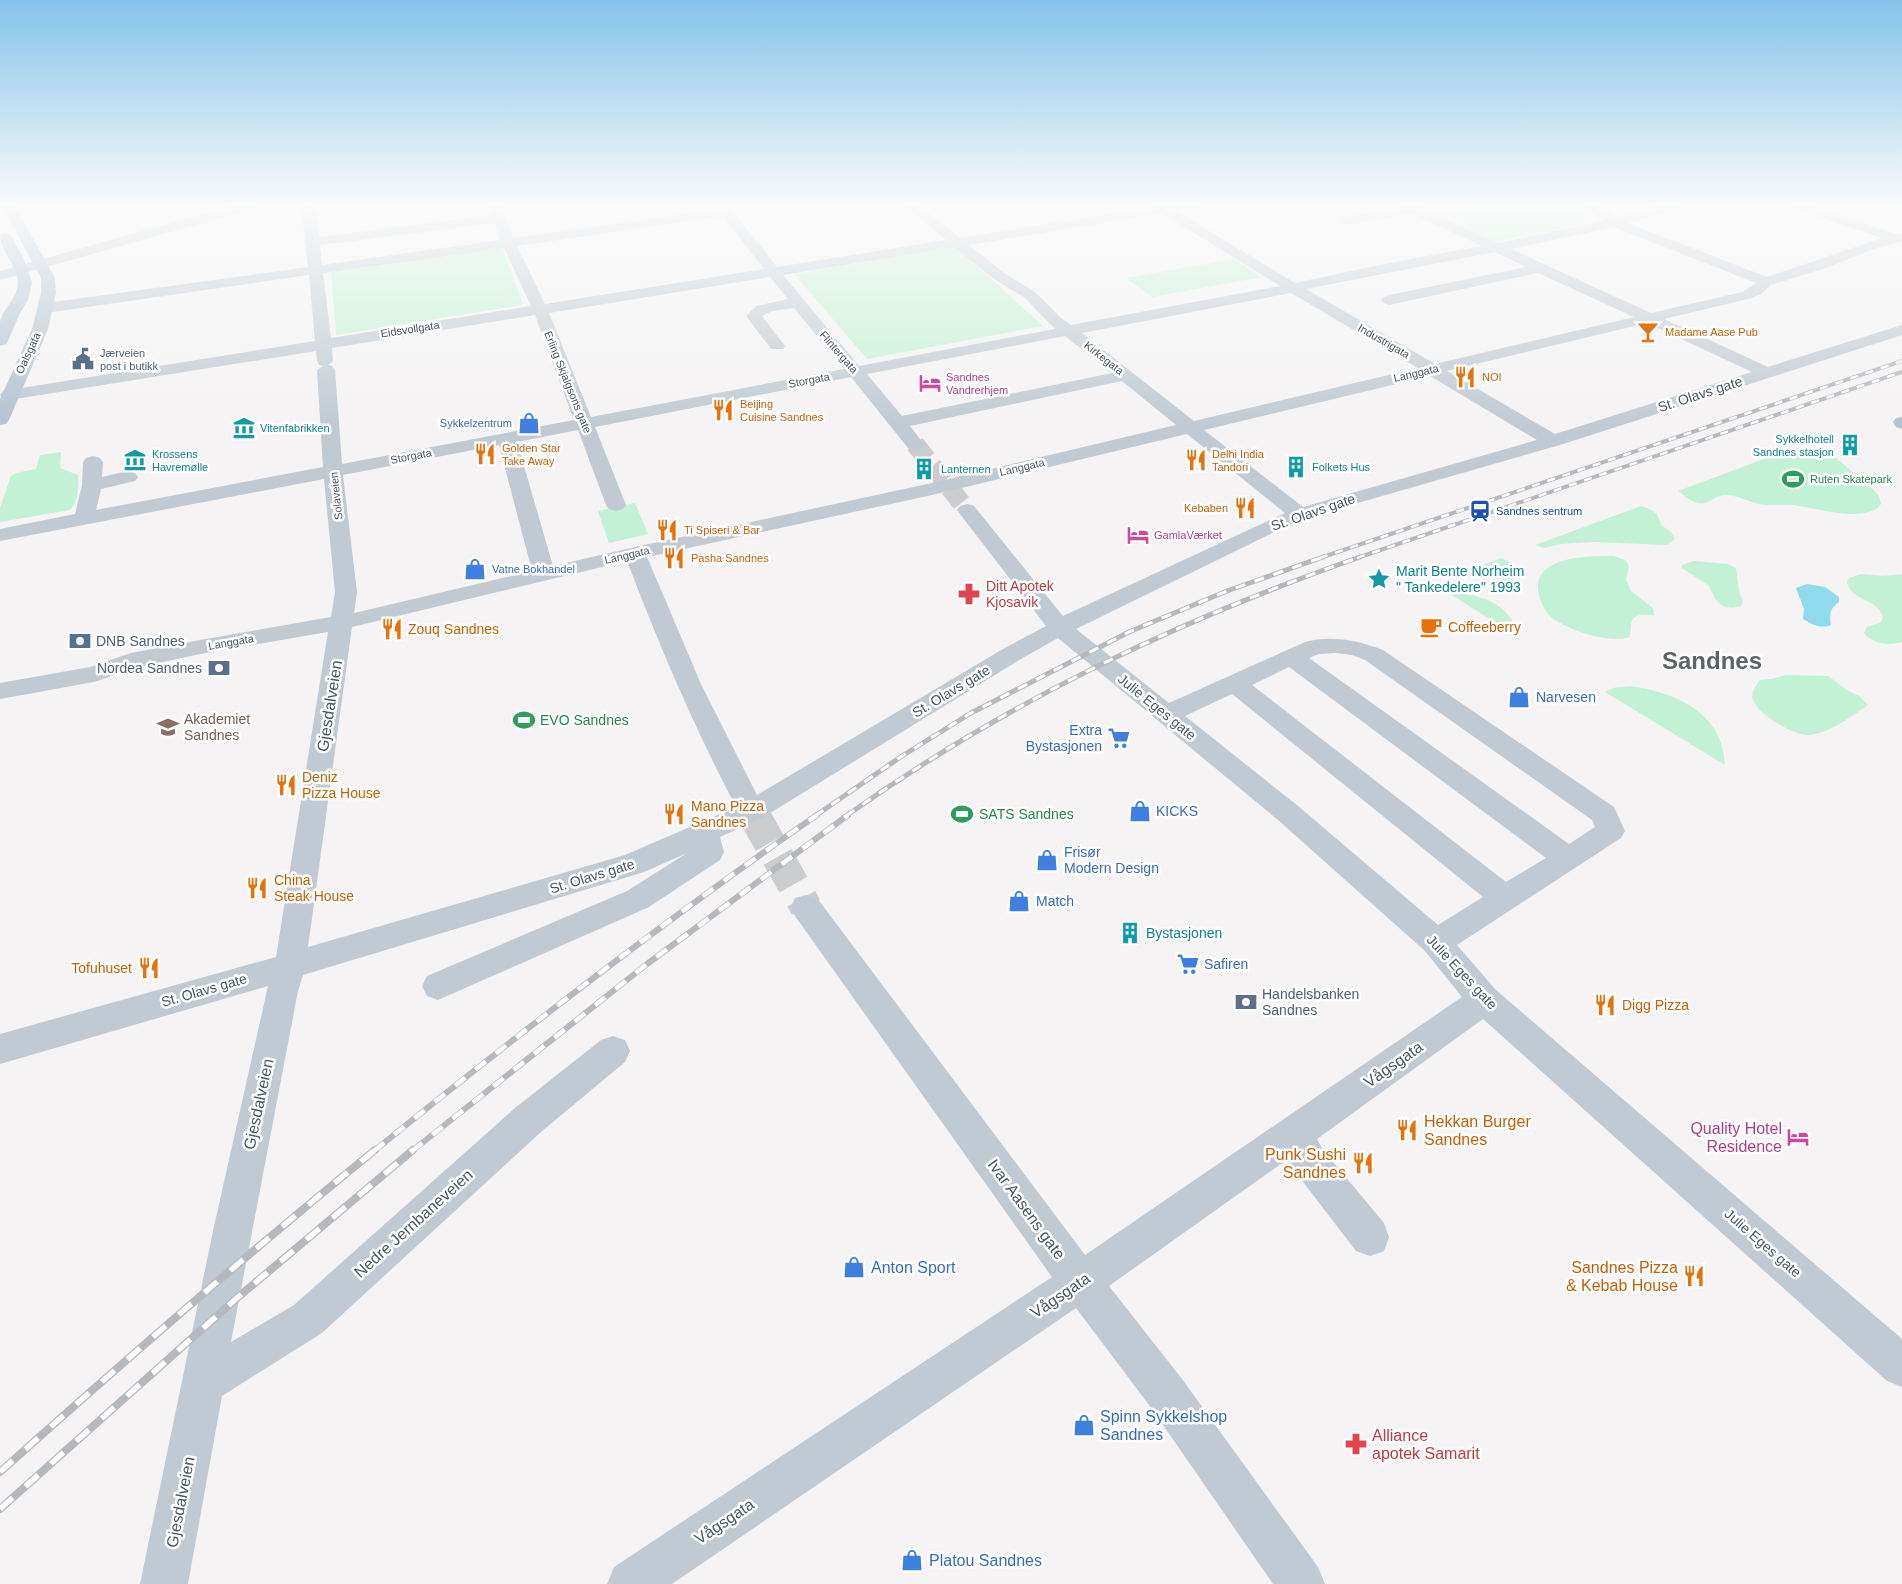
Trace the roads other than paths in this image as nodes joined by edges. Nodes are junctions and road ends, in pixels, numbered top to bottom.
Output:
1 (24, 278) edge
2 (48, 278) edge
3 (255, 278) edge
4 (318, 278) edge
5 (525, 278) edge
6 (729, 278) edge
7 (776, 278) edge
8 (1003, 278) edge
9 (1277, 278) edge
10 (1336, 278) edge
11 (1493, 278) edge
12 (1561, 278) edge
13 (1756, 278) edge
14 (1779, 278) edge
15 (1766, 282) junction
16 (1292, 287) junction
17 (1389, 300) dead end
18 (796, 303) junction
19 (46, 308) junction
20 (540, 309) junction
21 (1646, 318) junction
22 (1069, 330) junction
23 (1902, 330) edge
24 (0, 340) edge
25 (323, 343) junction
26 (777, 346) dead end
27 (1431, 369) junction
28 (856, 371) junction
29 (1767, 372) junction
30 (1125, 374) junction
31 (9, 394) junction
32 (0, 420) edge
33 (585, 423) junction
34 (898, 423) junction
35 (1188, 427) junction
36 (507, 438) junction
37 (1553, 441) junction
38 (915, 444) tunnel mouth
39 (93, 462) dead end
40 (333, 470) junction
41 (128, 477) dead end
42 (92, 485) junction
43 (616, 505) dead end
44 (967, 510) tunnel mouth
45 (1299, 514) junction
46 (84, 519) junction
47 (0, 535) edge
48 (635, 553) junction
49 (544, 575) junction
50 (342, 623) junction
51 (1060, 628) junction
52 (1291, 657) junction
53 (10, 673) dead end
54 (1234, 684) junction
55 (1167, 714) junction
56 (752, 811) junction
57 (704, 833) junction
58 (1569, 858) junction
59 (1505, 898) junction
60 (806, 907) tunnel mouth
61 (1436, 942) junction
62 (290, 966) junction
63 (438, 986) dead end
64 (1484, 1000) junction
65 (0, 1049) edge
66 (613, 1051) dead end
67 (1294, 1134) junction
68 (1370, 1237) dead end
69 (1080, 1282) junction
70 (1902, 1366) edge
71 (204, 1383) junction
72 (164, 1584) edge
73 (630, 1584) edge
74 (1301, 1584) edge

1 - 24 main road
2 - 19 main road, Oalsgata
3 - 19 street
4 - 25 street, Solaveien
5 - 20 street, Erling Skjalgsons gate
6 - 20 street, Eidsvollgata
7 - 18 street, Flintergata
8 - 22 street, Kirkegata
9 - 16 street, Industrigata
10 - 16 street, Storgata
11 - 17 street
12 - 21 street
13 - 15 street
14 - 15 street, Langgata
15 - 21 street, Langgata
16 - 22 street, Storgata
16 - 27 street, Industrigata
18 - 26 street
18 - 28 street, Flintergata
19 - 31 main road, Oalsgata
20 - 25 street, Eidsvollgata
20 - 33 street, Erling Skjalgsons gate
21 - 27 street, Langgata
21 - 29 street
22 - 28 street, Storgata
22 - 30 street, Kirkegata
23 - 29 street, St. Olavs gate
25 - 31 street, Eidsvollgata
25 - 40 street, Solaveien
27 - 35 street, Langgata
27 - 37 street, Industrigata
28 - 33 street, Storgata
28 - 34 street, Flintergata
29 - 37 street, St. Olavs gate
30 - 34 street
30 - 35 street, Kirkegata
31 - 32 main road, Oalsgata
33 - 36 street, Storgata
33 - 43 street, Erling Skjalgsons gate
34 - 38 street, Flintergata
35 - 45 street, Kirkegata
35 - 48 street, Langgata
36 - 40 street, Storgata
36 - 49 street
37 - 45 street, St. Olavs gate
39 - 42 street
40 - 46 street, Storgata
40 - 50 street, Solaveien
41 - 42 street
42 - 46 street
44 - 51 street
45 - 51 street, St. Olavs gate
46 - 47 street, Storgata
48 - 49 street, Langgata
48 - 56 street
49 - 50 street, Langgata
50 - 53 street, Langgata
50 - 62 street, Gjesdalveien
51 - 55 street, Julie Eges gate
51 - 56 street, St. Olavs gate
52 - 54 street
52 - 58 street
52 - 58 street
54 - 55 street
54 - 59 street
55 - 61 street, Julie Eges gate
56 - 57 street, St. Olavs gate
57 - 62 street, St. Olavs gate
57 - 63 street
58 - 59 street
59 - 61 street
60 - 69 street, Ivar Aasens gate
61 - 64 street, Julie Eges gate
62 - 65 street, St. Olavs gate
62 - 71 street, Gjesdalveien
64 - 67 street, Vågsgata
64 - 70 street, Julie Eges gate
66 - 71 street, Nedre Jernbaneveien
67 - 68 street
67 - 69 street, Vågsgata
69 - 73 street, Vågsgata
69 - 74 street, Ivar Aasens gate
71 - 72 street, Gjesdalveien

